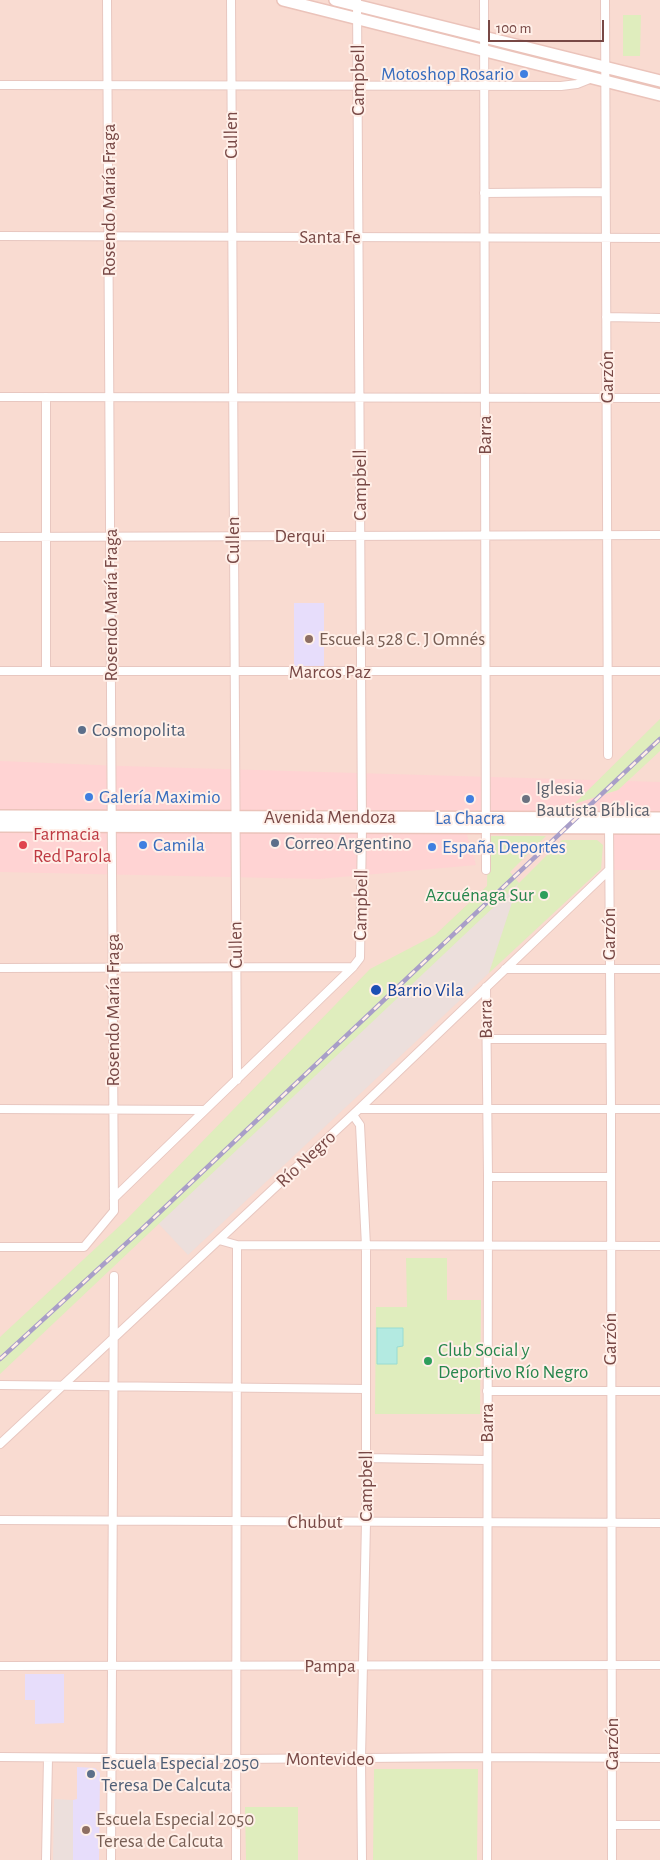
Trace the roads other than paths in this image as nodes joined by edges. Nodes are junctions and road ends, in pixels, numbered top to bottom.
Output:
1 (107, 0) edge
2 (231, 0) edge
3 (283, 0) edge
4 (335, 0) edge
5 (484, 0) edge
6 (605, 0) edge
7 (357, 3) edge
8 (357, 19) junction
9 (484, 37) junction
10 (484, 50) junction
11 (605, 68) junction
12 (593, 78) junction
13 (605, 80) junction
14 (660, 81) edge
15 (0, 85) edge
16 (108, 85) junction
17 (231, 86) junction
18 (358, 86) junction
19 (484, 86) junction
20 (660, 94) edge
21 (605, 192) junction
22 (484, 193) junction
23 (0, 236) edge
24 (109, 236) junction
25 (232, 237) junction
26 (359, 237) junction
27 (484, 237) junction
28 (606, 237) junction
29 (660, 238) edge
30 (606, 317) junction
31 (660, 318) edge
32 (0, 397) edge
33 (46, 397) junction
34 (110, 397) junction
35 (233, 397) junction
36 (360, 397) junction
37 (485, 398) junction
38 (607, 398) junction
39 (660, 398) edge
40 (485, 535) junction
41 (608, 535) junction
42 (660, 535) edge
43 (46, 536) junction
44 (110, 536) junction
45 (233, 536) junction
46 (360, 536) junction
47 (0, 537) edge
48 (0, 671) edge
49 (46, 671) junction
50 (111, 671) junction
51 (234, 671) junction
52 (660, 671) edge
53 (361, 672) junction
54 (485, 672) junction
55 (608, 672) junction
56 (608, 755) dead end
57 (0, 816) edge
58 (660, 818) edge
59 (112, 822) junction
60 (235, 822) junction
61 (362, 822) junction
62 (486, 823) junction
63 (609, 823) junction
64 (0, 826) edge
65 (660, 828) edge
66 (486, 870) dead end
67 (609, 870) junction
68 (353, 967) junction
69 (0, 968) edge
70 (113, 968) junction
71 (237, 968) junction
72 (609, 968) junction
73 (660, 968) edge
74 (505, 969) junction
75 (486, 987) junction
76 (487, 1039) junction
77 (609, 1039) junction
78 (237, 1080) junction
79 (0, 1109) edge
80 (113, 1109) junction
81 (486, 1109) junction
82 (611, 1109) junction
83 (660, 1109) edge
84 (205, 1110) junction
85 (356, 1112) junction
86 (488, 1176) junction
87 (610, 1177) junction
88 (114, 1198) junction
89 (219, 1240) junction
90 (238, 1246) junction
91 (366, 1246) junction
92 (487, 1246) junction
93 (610, 1246) junction
94 (660, 1246) edge
95 (0, 1247) edge
96 (114, 1276) dead end
97 (114, 1339) junction
98 (0, 1385) edge
99 (62, 1387) junction
100 (114, 1387) junction
101 (237, 1388) junction
102 (366, 1389) junction
103 (487, 1391) junction
104 (611, 1391) junction
105 (660, 1391) edge
106 (0, 1444) edge
107 (366, 1458) junction
108 (487, 1460) junction
109 (0, 1520) edge
110 (113, 1521) junction
111 (237, 1521) junction
112 (366, 1522) junction
113 (487, 1522) junction
114 (611, 1523) junction
115 (660, 1523) edge
116 (363, 1665) junction
117 (0, 1666) edge
118 (112, 1666) junction
119 (236, 1666) junction
120 (486, 1666) junction
121 (612, 1666) junction
122 (660, 1666) edge
123 (0, 1757) edge
124 (487, 1757) junction
125 (612, 1757) junction
126 (48, 1758) junction
127 (111, 1758) junction
128 (660, 1758) edge
129 (236, 1759) junction
130 (361, 1759) junction
131 (612, 1825) junction
132 (660, 1825) edge
133 (46, 1860) edge
134 (111, 1860) edge
135 (236, 1860) edge
136 (362, 1860) edge
137 (487, 1860) edge
138 (612, 1860) edge

1 - 16 street, Rosendo María Fraga
2 - 17 street, Cullen
3 - 8 main road
4 - 7 main road
5 - 9 street, Barra
6 - 11 street, Garzón
7 - 8 street, Campbell
7 - 9 main road
8 - 10 main road
8 - 18 street, Campbell
9 - 10 street, Barra
9 - 11 main road
10 - 12 main road
10 - 19 street, Barra
11 - 13 street, Garzón
11 - 14 main road
12 - 13 main road
12 - 19 street
13 - 20 main road
13 - 21 street, Garzón
15 - 16 street
16 - 17 street
16 - 24 street, Rosendo María Fraga
17 - 18 street
17 - 25 street, Cullen
18 - 19 street
18 - 26 street, Campbell
19 - 22 street, Barra
21 - 22 street
21 - 28 street, Garzón
22 - 27 street, Barra
23 - 24 street, Santa Fe
24 - 25 street, Santa Fe
24 - 34 street, Rosendo María Fraga
25 - 26 street, Santa Fe
25 - 35 street, Cullen
26 - 27 street, Santa Fe
26 - 36 street, Campbell
27 - 28 street, Santa Fe
27 - 37 street, Barra
28 - 29 street, Santa Fe
28 - 30 street, Garzón
30 - 31 street
30 - 38 street, Garzón
32 - 33 street
33 - 34 street
33 - 43 street
34 - 35 street
34 - 44 street, Rosendo María Fraga
35 - 36 street
35 - 45 street, Cullen
36 - 37 street
36 - 46 street, Campbell
37 - 38 street
37 - 40 street, Barra
38 - 39 street
38 - 41 street, Garzón
40 - 41 street, Derqui
40 - 46 street, Derqui
40 - 54 street, Barra
41 - 42 street, Derqui
41 - 55 street, Garzón
43 - 44 street, Derqui
43 - 47 street, Derqui
43 - 49 street
44 - 45 street, Derqui
44 - 50 street, Rosendo María Fraga
45 - 46 street, Derqui
45 - 51 street, Cullen
46 - 53 street, Campbell
48 - 49 street, Marcos Paz
49 - 50 street, Marcos Paz
50 - 51 street, Marcos Paz
50 - 59 street, Rosendo María Fraga
51 - 53 street, Marcos Paz
51 - 60 street, Cullen
52 - 55 street, Marcos Paz
53 - 54 street, Marcos Paz
53 - 61 street, Campbell
54 - 55 street, Marcos Paz
54 - 62 street, Barra
55 - 56 street, Garzón
57 - 59 main road, Avenida Mendoza
58 - 63 main road, Avenida Mendoza
59 - 60 main road, Avenida Mendoza
59 - 64 main road, Avenida Mendoza
59 - 70 street, Rosendo María Fraga
60 - 61 main road, Avenida Mendoza
60 - 71 street, Cullen
61 - 62 main road, Avenida Mendoza
61 - 68 street, Campbell
62 - 63 main road, Avenida Mendoza
62 - 66 street, Barra
63 - 65 main road, Avenida Mendoza
63 - 67 street, Garzón
67 - 72 street, Garzón
67 - 74 street, Río Negro
68 - 71 street
68 - 78 street
69 - 70 street
70 - 71 street
70 - 80 street, Rosendo María Fraga
71 - 78 street, Cullen
72 - 73 street
72 - 74 street
72 - 77 street, Garzón
74 - 75 street, Río Negro
75 - 76 street, Barra
75 - 85 street, Río Negro
76 - 77 street
76 - 81 street, Barra
77 - 82 street, Garzón
78 - 84 street
79 - 80 street
80 - 84 street
80 - 88 street, Rosendo María Fraga
81 - 82 street
81 - 85 street
81 - 86 street, Barra
82 - 83 street
82 - 87 street, Garzón
84 - 88 street
85 - 89 street, Río Negro
85 - 91 street, Campbell
86 - 87 street
86 - 92 street, Barra
87 - 93 street, Garzón
88 - 95 street, Rosendo María Fraga
89 - 90 street
89 - 97 street, Río Negro
90 - 91 street
90 - 101 street
91 - 92 street
91 - 102 street, Campbell
92 - 93 street
92 - 103 street, Barra
93 - 94 street
93 - 104 street, Garzón
96 - 97 street
97 - 99 street, Río Negro
97 - 100 street
98 - 99 street
99 - 100 street
99 - 106 street, Río Negro
100 - 101 street
100 - 110 street
101 - 102 street
101 - 111 street
102 - 107 street, Campbell
103 - 104 street
103 - 108 street, Barra
104 - 105 street
104 - 114 street, Garzón
107 - 108 street
107 - 112 street, Campbell
108 - 113 street, Barra
109 - 110 street, Chubut
110 - 111 street, Chubut
110 - 118 street
111 - 112 street, Chubut
111 - 119 street
112 - 113 street, Chubut
112 - 116 street, Campbell
113 - 114 street, Chubut
113 - 120 street, Barra
114 - 115 street, Chubut
114 - 121 street, Garzón
116 - 119 street, Pampa
116 - 120 street, Pampa
116 - 130 street, Campbell
117 - 118 street, Pampa
118 - 119 street, Pampa
118 - 127 street
119 - 129 street
120 - 121 street, Pampa
120 - 124 street, Barra
121 - 122 street, Pampa
121 - 125 street, Garzón
123 - 126 street, Montevideo
124 - 125 street, Montevideo
124 - 130 street, Montevideo
124 - 137 street, Barra
125 - 128 street, Montevideo
125 - 131 street, Garzón
126 - 127 street, Montevideo
126 - 133 street
127 - 129 street, Montevideo
127 - 134 street
129 - 130 street, Montevideo
129 - 135 street
130 - 136 street, Campbell
131 - 132 street
131 - 138 street, Garzón

